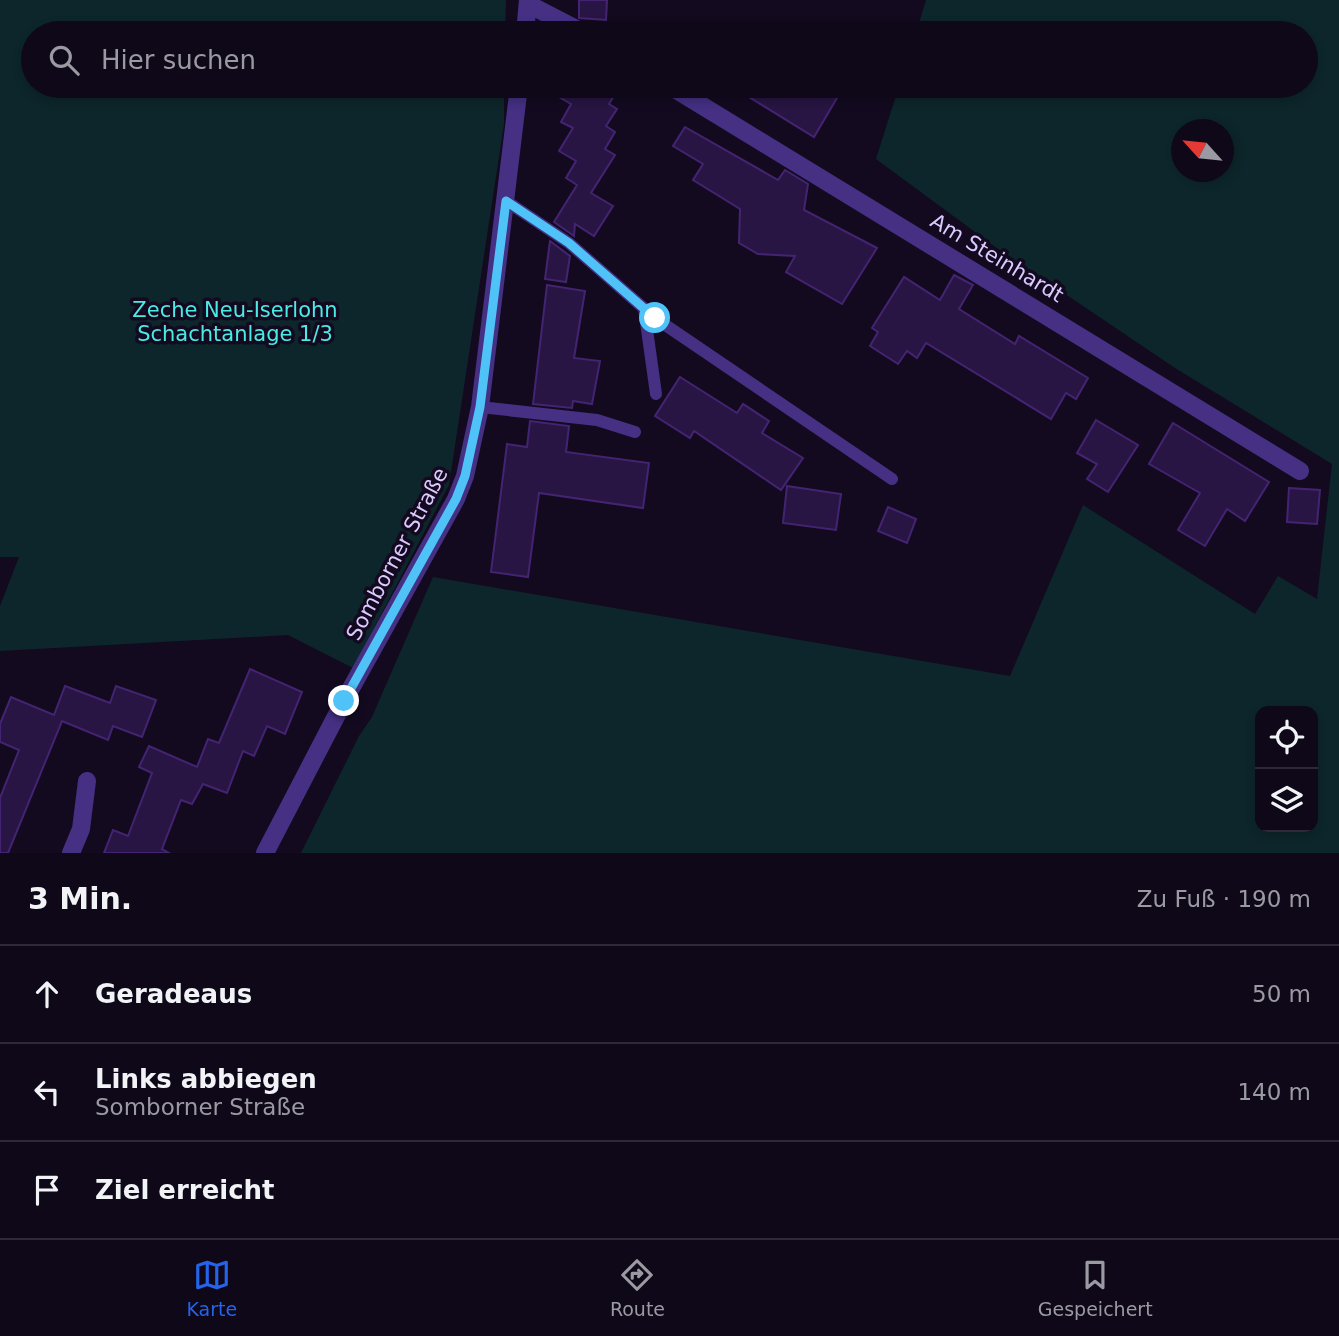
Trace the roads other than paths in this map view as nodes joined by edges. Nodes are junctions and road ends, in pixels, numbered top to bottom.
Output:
1 (528, 2) edge
2 (526, 21) edge
3 (562, 21) edge
4 (518, 98) edge
5 (690, 98) edge
6 (506, 201) junction
7 (644, 308) junction
8 (656, 394) dead end
9 (480, 407) junction
10 (635, 432) dead end
11 (1300, 471) dead end
12 (892, 479) dead end
13 (87, 781) dead end
14 (71, 853) edge
15 (265, 853) edge

1 - 2 street
1 - 3 street
4 - 6 street, Somborner Straße
5 - 11 street, Am Steinhardt
6 - 7 lane
6 - 9 street, Somborner Straße
7 - 8 lane
7 - 12 lane
9 - 10 lane
9 - 15 street, Somborner Straße
13 - 14 street

